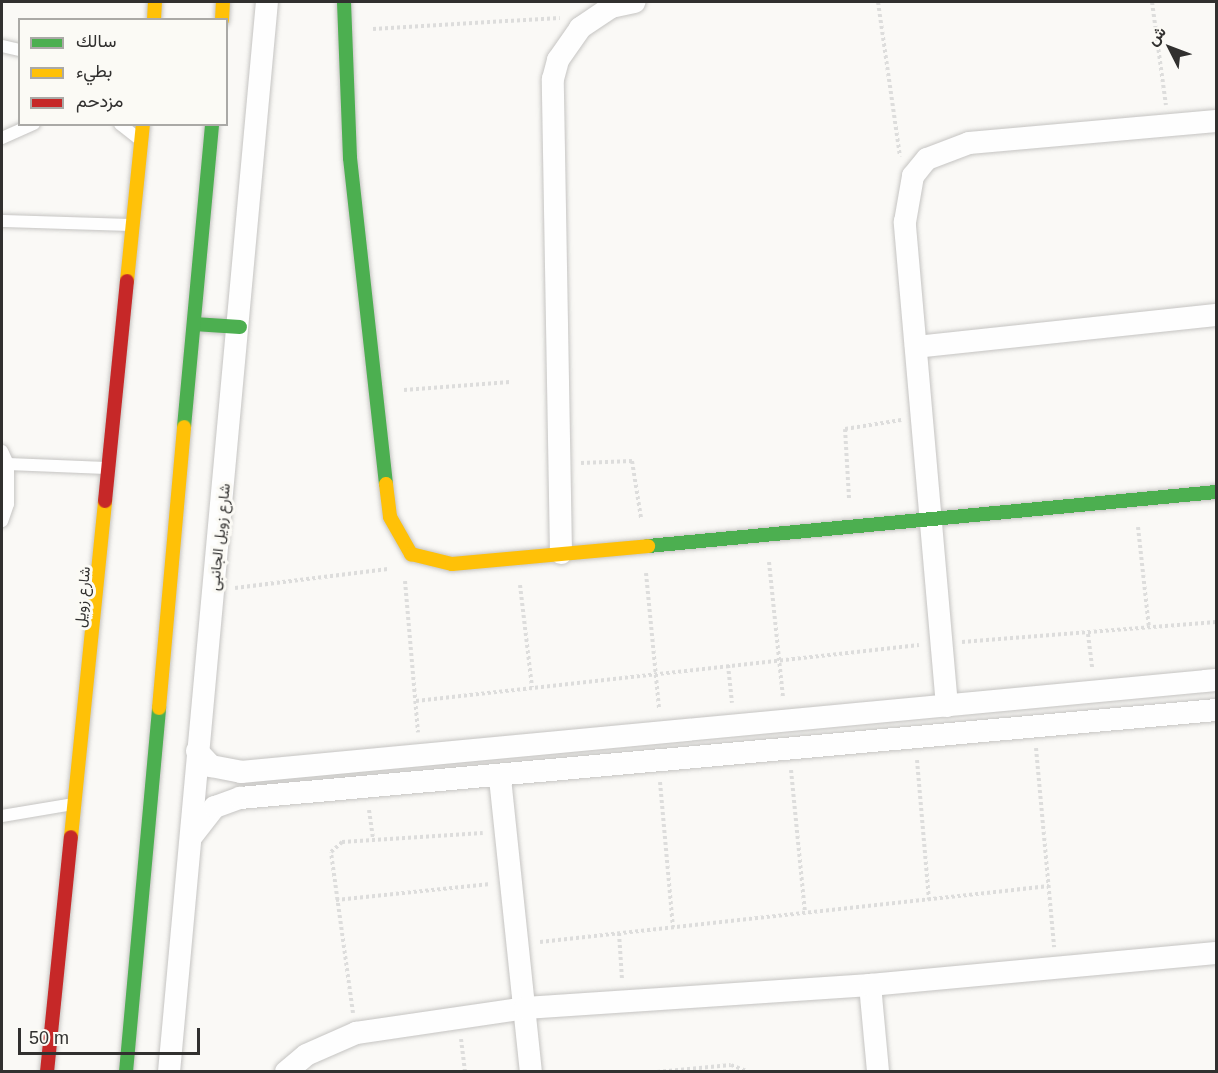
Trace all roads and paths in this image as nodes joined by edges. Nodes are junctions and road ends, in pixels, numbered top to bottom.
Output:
1 (155, 2) edge
2 (223, 2) edge
3 (267, 2) edge
4 (344, 2) edge
5 (634, 2) edge
6 (878, 2) edge
7 (1152, 2) edge
8 (595, 16) junction
9 (154, 18) edge
10 (222, 18) edge
11 (343, 31) junction
12 (2, 46) edge
13 (18, 50) edge
14 (1216, 121) edge
15 (1169, 125) junction
16 (29, 126) edge
17 (123, 126) edge
18 (143, 126) edge
19 (212, 126) edge
20 (2, 138) edge
21 (142, 141) junction
22 (906, 198) junction
23 (2, 221) edge
24 (134, 225) junction
25 (1216, 315) edge
26 (194, 324) junction
27 (240, 327) junction
28 (916, 347) junction
29 (510, 382) dead end
30 (376, 392) junction
31 (922, 418) junction
32 (2, 451) edge
33 (8, 464) junction
34 (111, 468) junction
35 (1216, 492) edge
36 (1135, 500) junction
37 (931, 519) junction
38 (2, 521) edge
39 (852, 526) junction
40 (766, 534) junction
41 (561, 553) junction
42 (411, 554) junction
43 (516, 558) junction
44 (213, 590) junction
45 (1216, 622) edge
46 (1149, 628) junction
47 (1088, 634) junction
48 (942, 643) junction
49 (779, 659) junction
50 (728, 665) junction
51 (1216, 680) edge
52 (532, 687) junction
53 (1087, 692) junction
54 (416, 701) junction
55 (946, 705) junction
56 (1216, 710) edge
57 (786, 720) junction
58 (1082, 722) junction
59 (730, 725) junction
60 (1034, 727) junction
61 (915, 739) junction
62 (197, 751) junction
63 (789, 751) junction
64 (420, 754) junction
65 (729, 757) junction
66 (658, 764) junction
67 (500, 778) junction
68 (365, 788) junction
69 (78, 803) junction
70 (2, 816) edge
71 (505, 832) junction
72 (191, 837) junction
73 (373, 840) junction
74 (511, 881) junction
75 (1049, 886) junction
76 (929, 899) junction
77 (336, 900) junction
78 (805, 913) junction
79 (673, 927) junction
80 (619, 933) junction
81 (519, 945) junction
82 (1216, 953) edge
83 (1056, 968) junction
84 (870, 985) junction
85 (624, 1001) junction
86 (525, 1008) junction
87 (458, 1017) junction
88 (356, 1033) junction
89 (47, 1071) edge
90 (126, 1071) edge
91 (169, 1071) edge
92 (286, 1071) edge
93 (465, 1071) edge
94 (531, 1071) edge
95 (657, 1071) edge
96 (749, 1071) edge
97 (878, 1071) edge

1 - 9 main road
2 - 10 main road
3 - 27 street, شارع زويل الجانبى
4 - 11 main road
5 - 8 street
6 - 22 path
7 - 15 path
8 - 11 path
8 - 41 street
11 - 30 main road
12 - 13 lane
14 - 15 street
15 - 22 street
16 - 20 lane
17 - 21 lane
18 - 21 main road, شارع زويل
19 - 26 main road
21 - 24 main road, شارع زويل
22 - 28 street
23 - 24 lane
24 - 34 main road, شارع زويل
25 - 28 street
26 - 27 main road
26 - 90 main road
27 - 44 street, شارع زويل الجانبى
28 - 31 street
29 - 30 path
30 - 42 main road
31 - 37 street
31 - 39 path
32 - 33 lane
33 - 34 lane
33 - 38 lane
34 - 69 main road, شارع زويل
35 - 36 main road
36 - 37 main road
36 - 46 path
37 - 39 main road
37 - 48 street
39 - 40 main road
40 - 41 main road
40 - 49 path
41 - 43 main road
42 - 43 main road
42 - 44 path
42 - 54 path
43 - 52 path
44 - 62 street, شارع زويل الجانبى
45 - 46 path
46 - 47 path
47 - 48 path
47 - 53 path
48 - 49 path
48 - 55 street
49 - 50 path
49 - 57 path
50 - 52 path
50 - 59 path
51 - 53 street
52 - 54 path
53 - 55 street
53 - 58 street
54 - 64 path
55 - 57 street
56 - 58 street
57 - 59 street
58 - 60 street
59 - 64 street
59 - 65 street
60 - 61 street
60 - 75 path
61 - 63 street
61 - 76 path
62 - 64 street
62 - 72 street, شارع زويل الجانبى
63 - 65 street
63 - 78 path
65 - 66 street
66 - 67 street
66 - 79 path
67 - 68 street
67 - 71 street
68 - 72 street
68 - 73 path
69 - 70 lane
69 - 89 main road, شارع زويل
71 - 73 path
71 - 74 street
72 - 91 street, شارع زويل الجانبى
73 - 77 path
74 - 77 path
74 - 81 street
75 - 76 path
75 - 83 path
76 - 78 path
77 - 88 path
78 - 79 path
79 - 80 path
80 - 81 path
80 - 85 path
81 - 86 street
82 - 83 street
83 - 84 street
84 - 85 street
84 - 97 street
85 - 86 street
86 - 87 street
86 - 94 street
87 - 88 street
87 - 93 path
88 - 92 street
95 - 96 path

